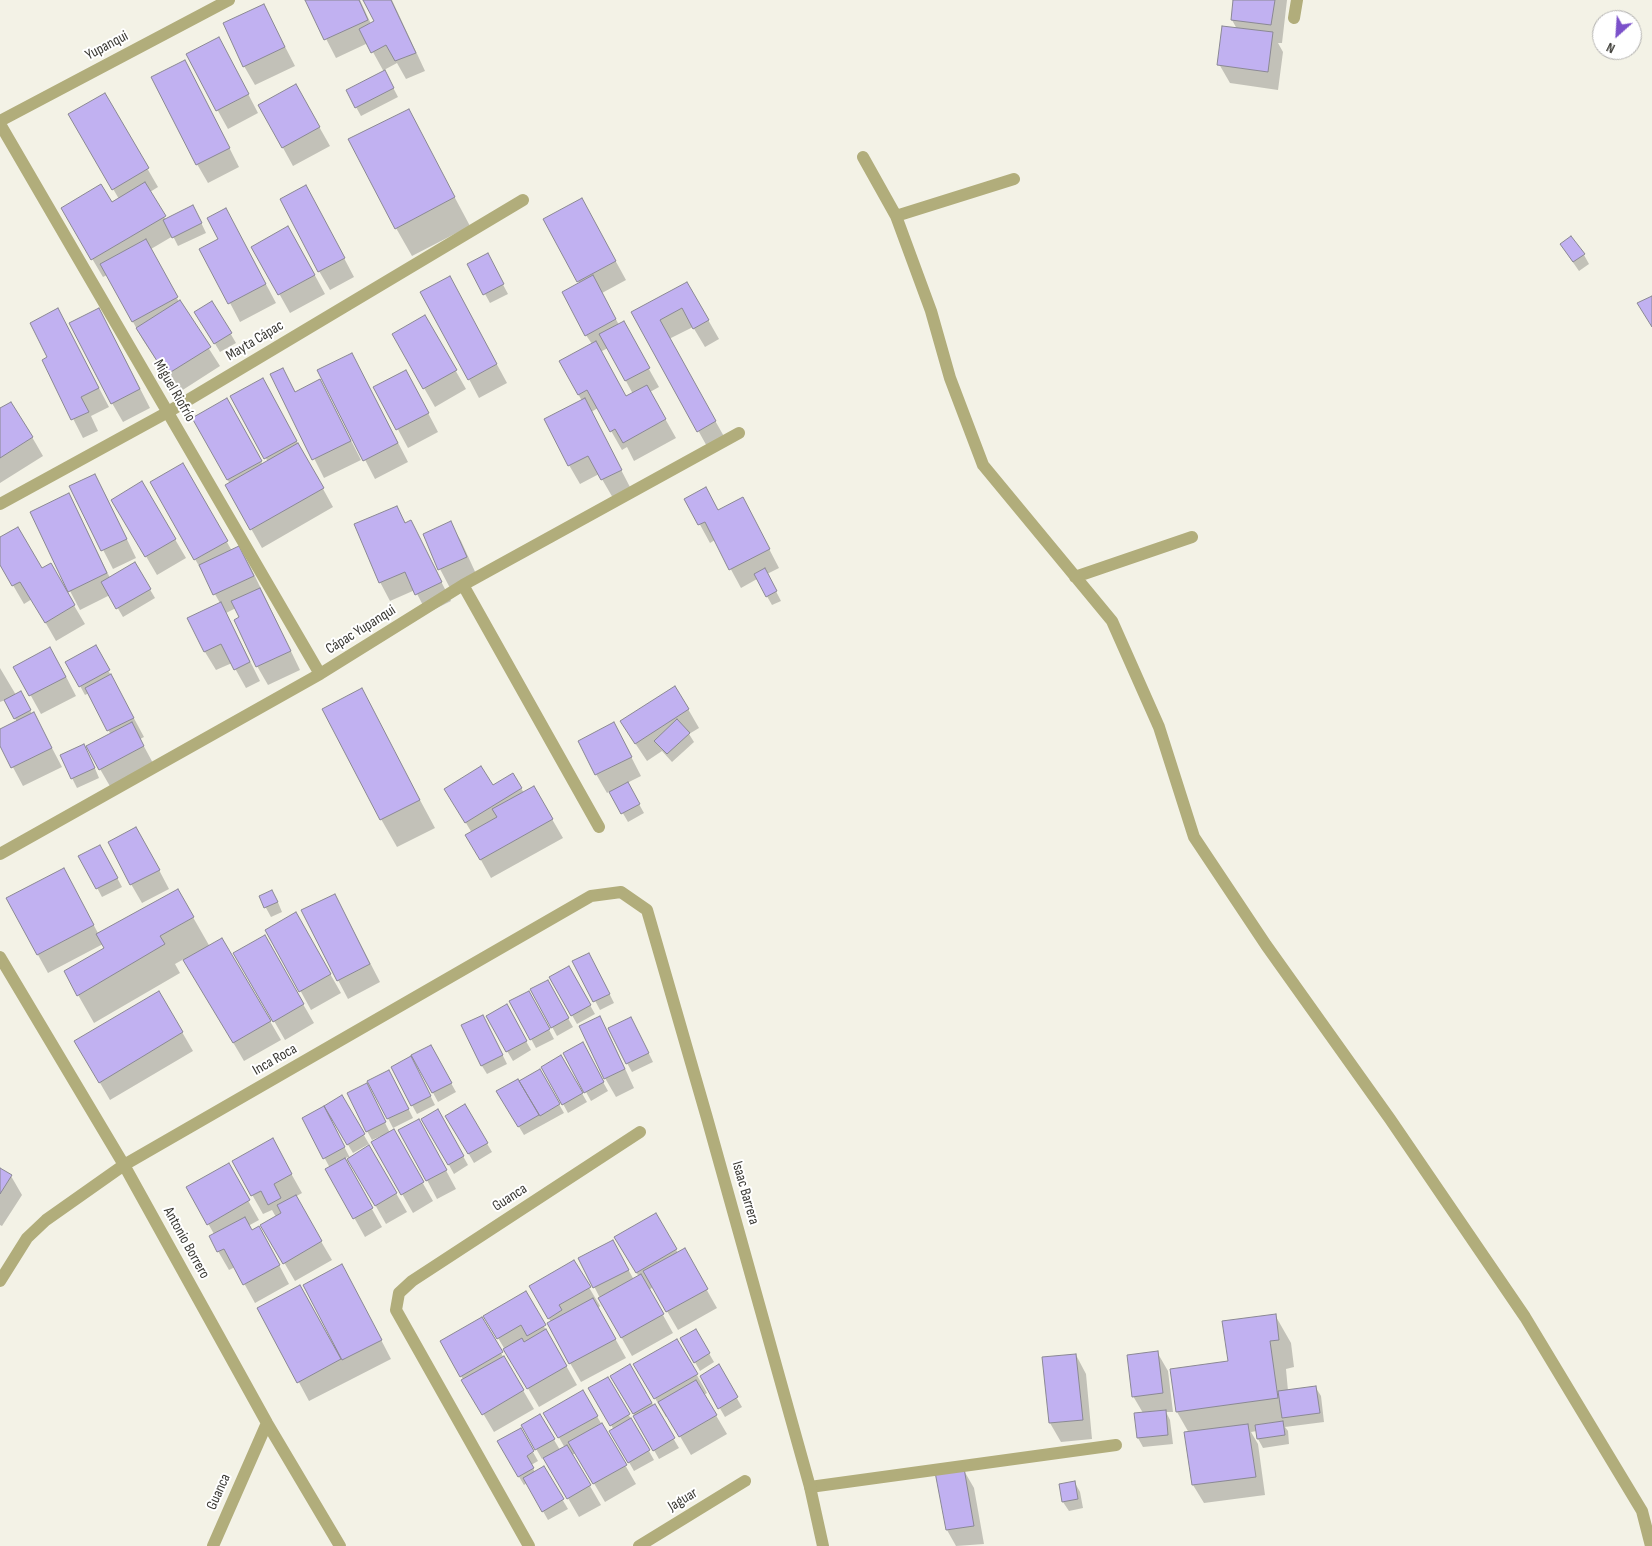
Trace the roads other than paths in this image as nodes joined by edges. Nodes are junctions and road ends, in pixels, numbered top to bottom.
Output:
1 (229, 0) edge
2 (1296, 0) edge
3 (1294, 18) dead end
4 (0, 123) edge
5 (864, 157) dead end
6 (1014, 179) dead end
7 (523, 200) dead end
8 (896, 216) junction
9 (168, 412) junction
10 (739, 433) dead end
11 (0, 504) edge
12 (1192, 537) dead end
13 (1075, 577) junction
14 (463, 586) junction
15 (320, 674) junction
16 (599, 827) dead end
17 (0, 854) edge
18 (591, 896) joint
19 (0, 957) edge
20 (640, 1132) dead end
21 (124, 1165) junction
22 (0, 1281) edge
23 (267, 1423) junction
24 (1116, 1445) dead end
25 (745, 1481) dead end
26 (810, 1487) junction
27 (213, 1546) edge
28 (340, 1546) edge
29 (529, 1546) edge
30 (638, 1546) edge
31 (823, 1546) edge
32 (1651, 1546) edge

1 - 4 street, Yupanqui
2 - 3 street
4 - 9 street, Miguel Riofrío
5 - 8 street
6 - 8 street
7 - 9 street, Mayta Cápac
8 - 13 street
9 - 11 street, Mayta Cápac
9 - 15 street, Miguel Riofrío
10 - 14 street, Cápac Yupanqui
12 - 13 street
13 - 32 street
14 - 15 street, Cápac Yupanqui
14 - 16 street
15 - 17 street, Cápac Yupanqui
18 - 21 street, Inca Roca
18 - 26 street, Isaac Barrera
19 - 21 street, Antonio Borrero
20 - 29 street, Guanca
21 - 22 street, Inca Roca
21 - 23 street, Antonio Borrero
23 - 27 street, Guanca
23 - 28 street, Antonio Borrero
24 - 26 street
25 - 30 street, Jaguar
26 - 31 street, Isaac Barrera

